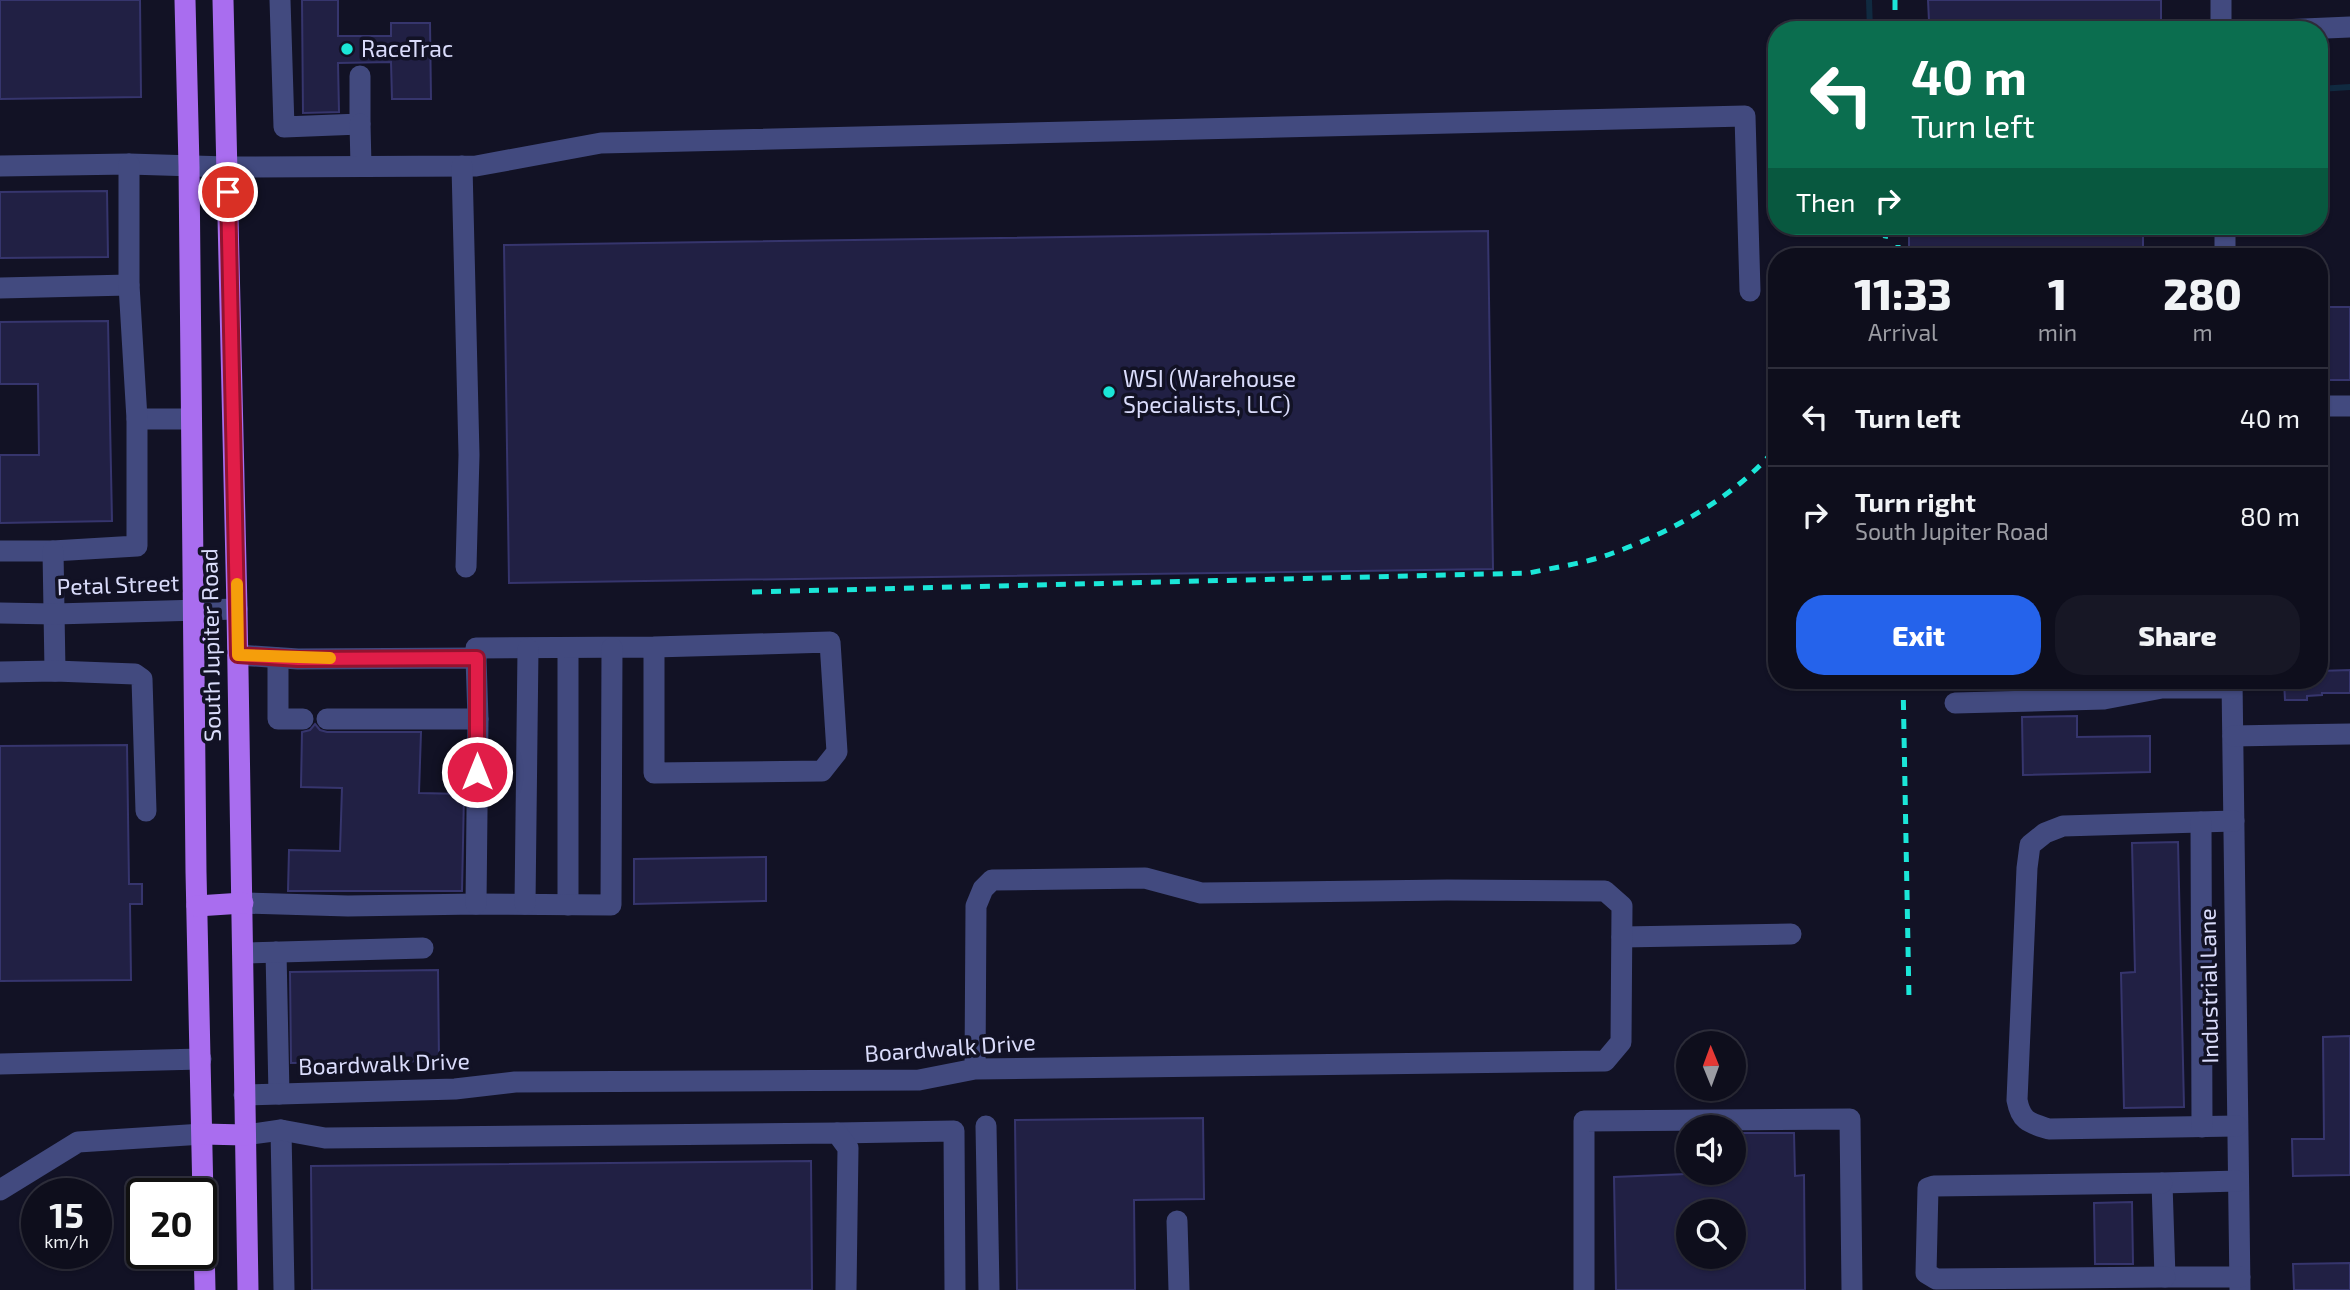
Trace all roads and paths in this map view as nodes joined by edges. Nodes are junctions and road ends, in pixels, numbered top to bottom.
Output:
1 (185, 0) edge
2 (223, 0) edge
3 (280, 0) edge
4 (2221, 0) edge
5 (2221, 21) edge
6 (2350, 27) edge
7 (2328, 28) edge
8 (360, 76) dead end
9 (360, 124) junction
10 (129, 164) junction
11 (0, 166) edge
12 (189, 166) junction
13 (361, 166) junction
14 (462, 166) junction
15 (227, 167) junction
16 (130, 285) junction
17 (0, 288) edge
18 (1750, 291) dead end
19 (2328, 406) edge
20 (2350, 406) edge
21 (137, 419) junction
22 (191, 419) junction
23 (0, 551) edge
24 (53, 551) junction
25 (466, 567) dead end
26 (237, 609) junction
27 (192, 610) junction
28 (0, 613) edge
29 (55, 614) junction
30 (654, 647) junction
31 (568, 648) junction
32 (612, 648) junction
33 (528, 649) junction
34 (238, 655) junction
35 (288, 658) junction
36 (477, 658) junction
37 (55, 671) junction
38 (0, 672) edge
39 (2157, 689) edge
40 (2232, 689) edge
41 (1955, 703) dead end
42 (303, 719) dead end
43 (327, 719) dead end
44 (478, 719) junction
45 (2350, 734) edge
46 (2233, 736) junction
47 (146, 811) dead end
48 (2234, 821) junction
49 (2200, 822) junction
50 (243, 903) junction
51 (476, 904) junction
52 (525, 904) junction
53 (568, 905) junction
54 (197, 906) junction
55 (1791, 934) dead end
56 (1622, 937) junction
57 (423, 948) dead end
58 (276, 952) junction
59 (243, 953) junction
60 (2201, 1004) junction
61 (2236, 1004) junction
62 (201, 1059) junction
63 (0, 1064) edge
64 (975, 1069) junction
65 (279, 1094) junction
66 (244, 1095) junction
67 (986, 1126) dead end
68 (2237, 1126) junction
69 (2202, 1127) junction
70 (281, 1130) junction
71 (836, 1133) junction
72 (203, 1134) junction
73 (245, 1135) junction
74 (2238, 1181) junction
75 (2162, 1183) junction
76 (0, 1189) edge
77 (1177, 1221) dead end
78 (2165, 1277) junction
79 (2240, 1283) edge
80 (205, 1290) edge
81 (248, 1290) edge
82 (284, 1290) edge
83 (846, 1290) edge
84 (955, 1290) edge
85 (989, 1290) edge
86 (1179, 1290) edge
87 (1584, 1290) edge
88 (1852, 1290) edge

1 - 12 main road, South Jupiter Road
2 - 15 main road, South Jupiter Road
3 - 9 street
4 - 5 street
6 - 7 street
8 - 9 street
9 - 13 street
10 - 11 street
10 - 12 street
10 - 16 street
12 - 15 street
12 - 22 main road, South Jupiter Road
13 - 14 street
13 - 15 street
14 - 18 street
14 - 25 street
15 - 26 main road, South Jupiter Road
16 - 17 street
16 - 21 street
19 - 20 street
21 - 22 street
21 - 24 street
22 - 27 main road, South Jupiter Road
23 - 24 street
24 - 29 street
26 - 27 street, Petal Street
26 - 34 main road, South Jupiter Road
27 - 29 street, Petal Street
27 - 54 main road, South Jupiter Road
28 - 29 street, Petal Street
29 - 37 street
30 - 30 street
30 - 32 street
31 - 32 street
31 - 33 street
31 - 53 street
32 - 53 street
33 - 36 street
33 - 52 street
34 - 35 street
34 - 50 main road, South Jupiter Road
35 - 36 street
35 - 42 street
36 - 44 street
37 - 38 street
37 - 47 street
39 - 41 street
40 - 46 street, Industrial Lane
43 - 44 street
44 - 51 street
45 - 46 street
46 - 48 street, Industrial Lane
48 - 49 street
48 - 61 street, Industrial Lane
49 - 60 street
49 - 69 street
50 - 51 street
50 - 54 main road
50 - 59 main road, South Jupiter Road
51 - 52 street
52 - 53 street
54 - 62 main road, South Jupiter Road
55 - 56 street
56 - 64 street, Boardwalk Drive
56 - 64 street, Boardwalk Drive
57 - 58 street
58 - 59 street
58 - 65 street
59 - 66 main road, South Jupiter Road
60 - 61 street
60 - 69 street
61 - 68 street, Industrial Lane
62 - 63 street
62 - 72 main road, South Jupiter Road
64 - 65 street, Boardwalk Drive
65 - 66 street, Boardwalk Drive
66 - 73 main road, South Jupiter Road
67 - 85 street
68 - 69 street
68 - 74 street, Industrial Lane
70 - 71 street
70 - 73 street
70 - 82 street
71 - 83 street
71 - 84 street
72 - 73 main road
72 - 76 street
72 - 80 main road, South Jupiter Road
73 - 81 main road, South Jupiter Road
74 - 75 street
74 - 79 street, Industrial Lane
75 - 78 street
75 - 78 street
77 - 86 street
78 - 79 street
87 - 88 street

